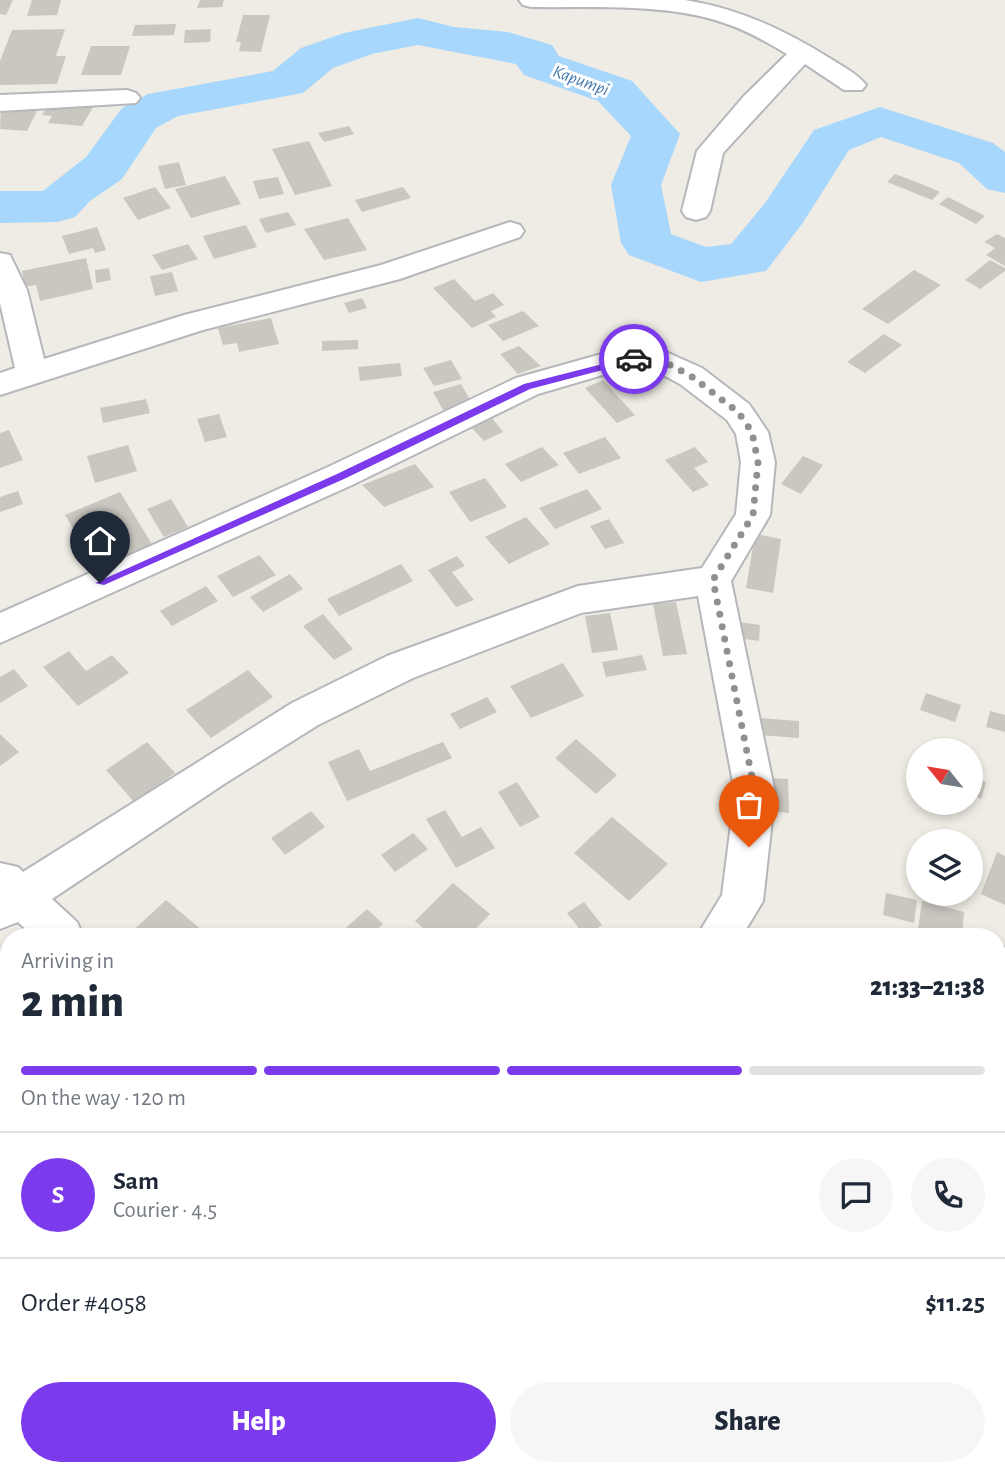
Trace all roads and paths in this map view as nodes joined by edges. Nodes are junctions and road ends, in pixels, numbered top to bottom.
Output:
1 (531, 0) edge
2 (588, 1) edge
3 (804, 51) junction
4 (853, 85) dead end
5 (127, 99) dead end
6 (0, 103) edge
7 (696, 211) dead end
8 (510, 231) dead end
9 (0, 262) edge
10 (32, 375) junction
11 (0, 384) edge
12 (713, 580) junction
13 (0, 629) edge
14 (7, 894) edge
15 (52, 928) edge
16 (724, 928) edge

1 - 2 street
2 - 3 street
3 - 4 street
3 - 7 street
5 - 6 street
8 - 10 street
9 - 10 street
10 - 11 street
12 - 13 street
12 - 14 street
12 - 16 street
14 - 15 street

